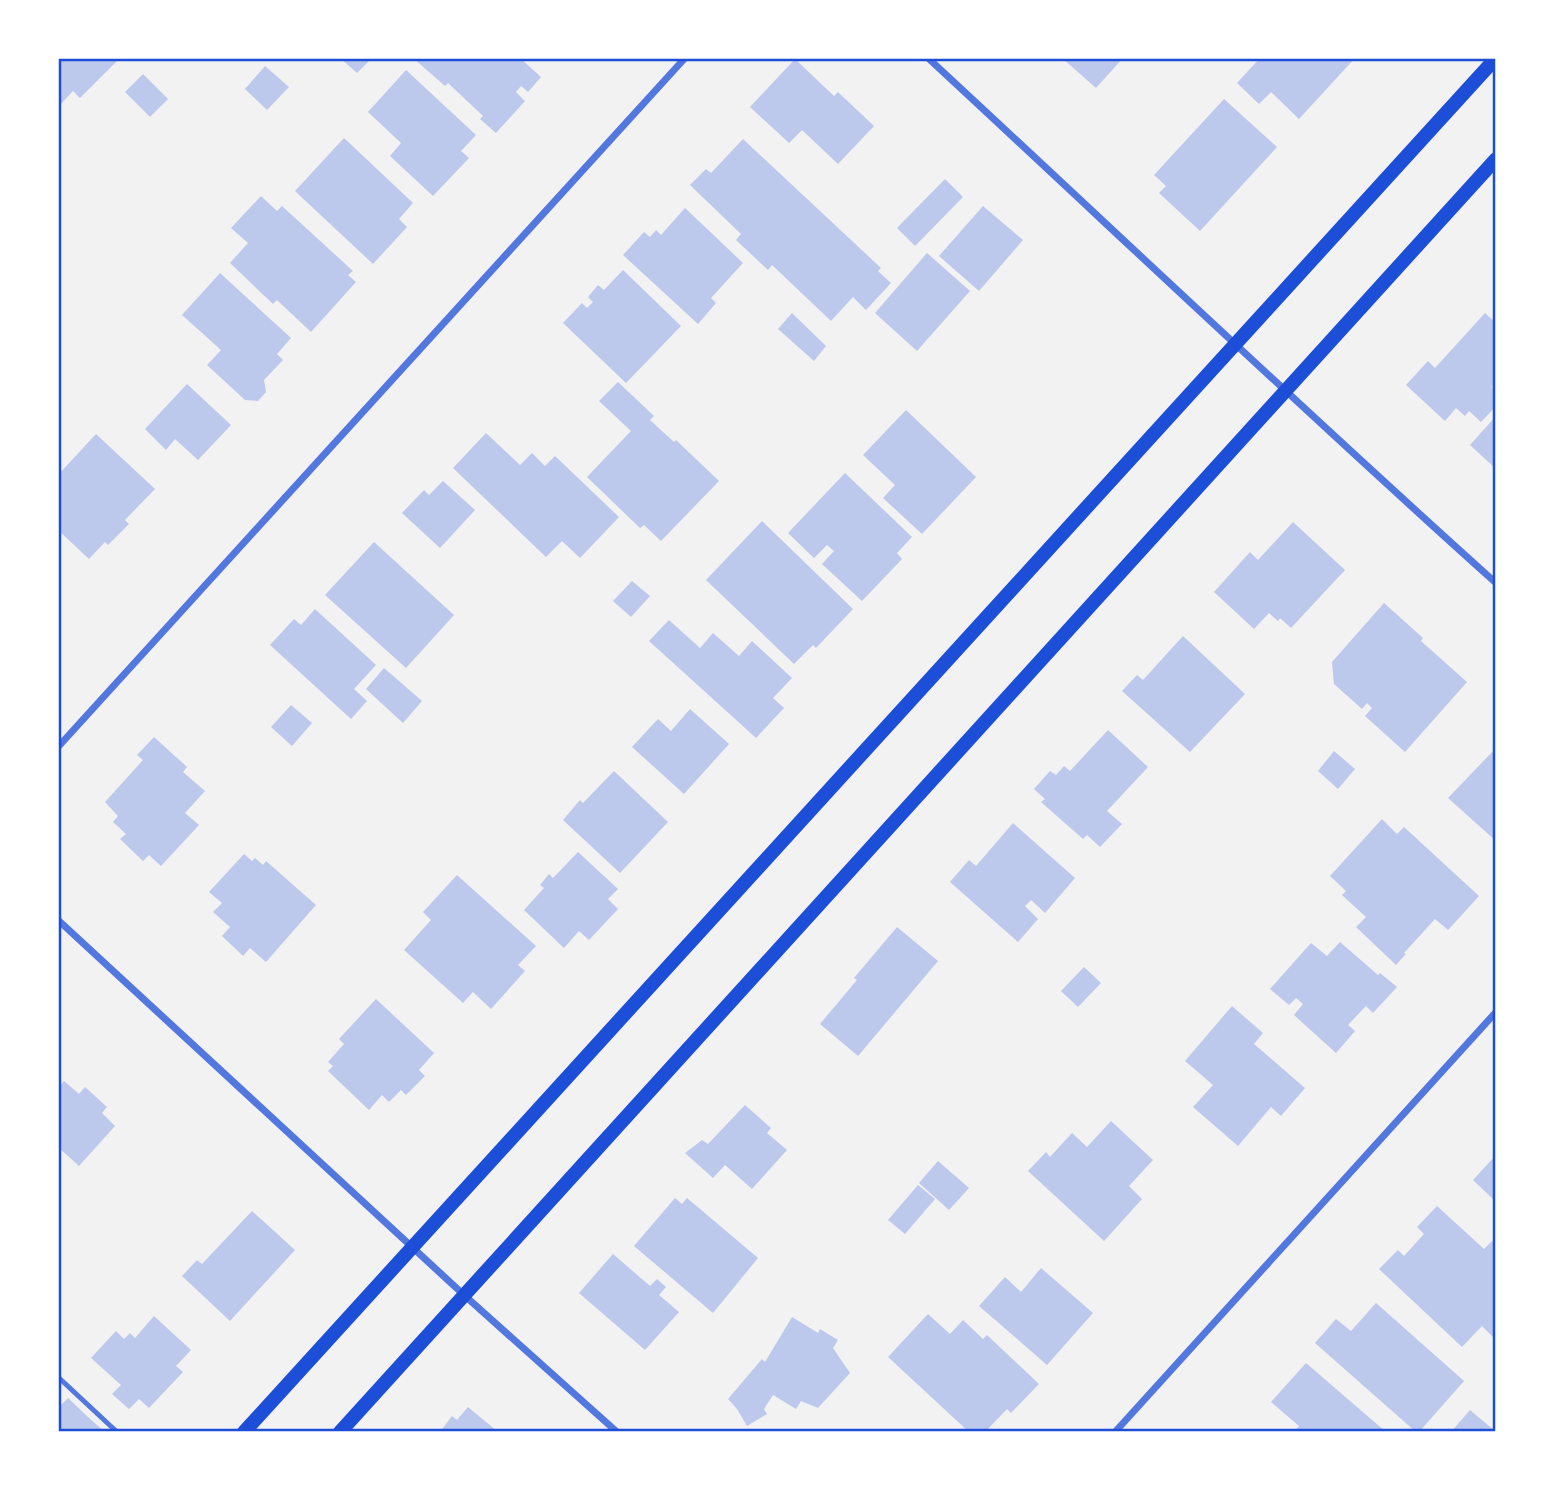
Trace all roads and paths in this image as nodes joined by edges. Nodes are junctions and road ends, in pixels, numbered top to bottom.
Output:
1 (685, 58) edge
2 (928, 58) edge
3 (1496, 58) edge
4 (1496, 159) edge
5 (1236, 344) junction
6 (1285, 392) junction
7 (1496, 583) edge
8 (58, 747) edge
9 (58, 920) edge
10 (1496, 1012) edge
11 (411, 1247) junction
12 (464, 1295) junction
13 (58, 1377) edge
14 (117, 1432) edge
15 (244, 1432) edge
16 (340, 1432) edge
17 (617, 1432) edge
18 (1115, 1432) edge

1 - 8 street
2 - 5 street
3 - 5 main road
4 - 6 main road
5 - 6 street
5 - 11 main road
6 - 7 street
6 - 12 main road
9 - 11 street
10 - 18 street
11 - 12 street
11 - 15 main road
12 - 16 main road
12 - 17 street
13 - 14 lane

